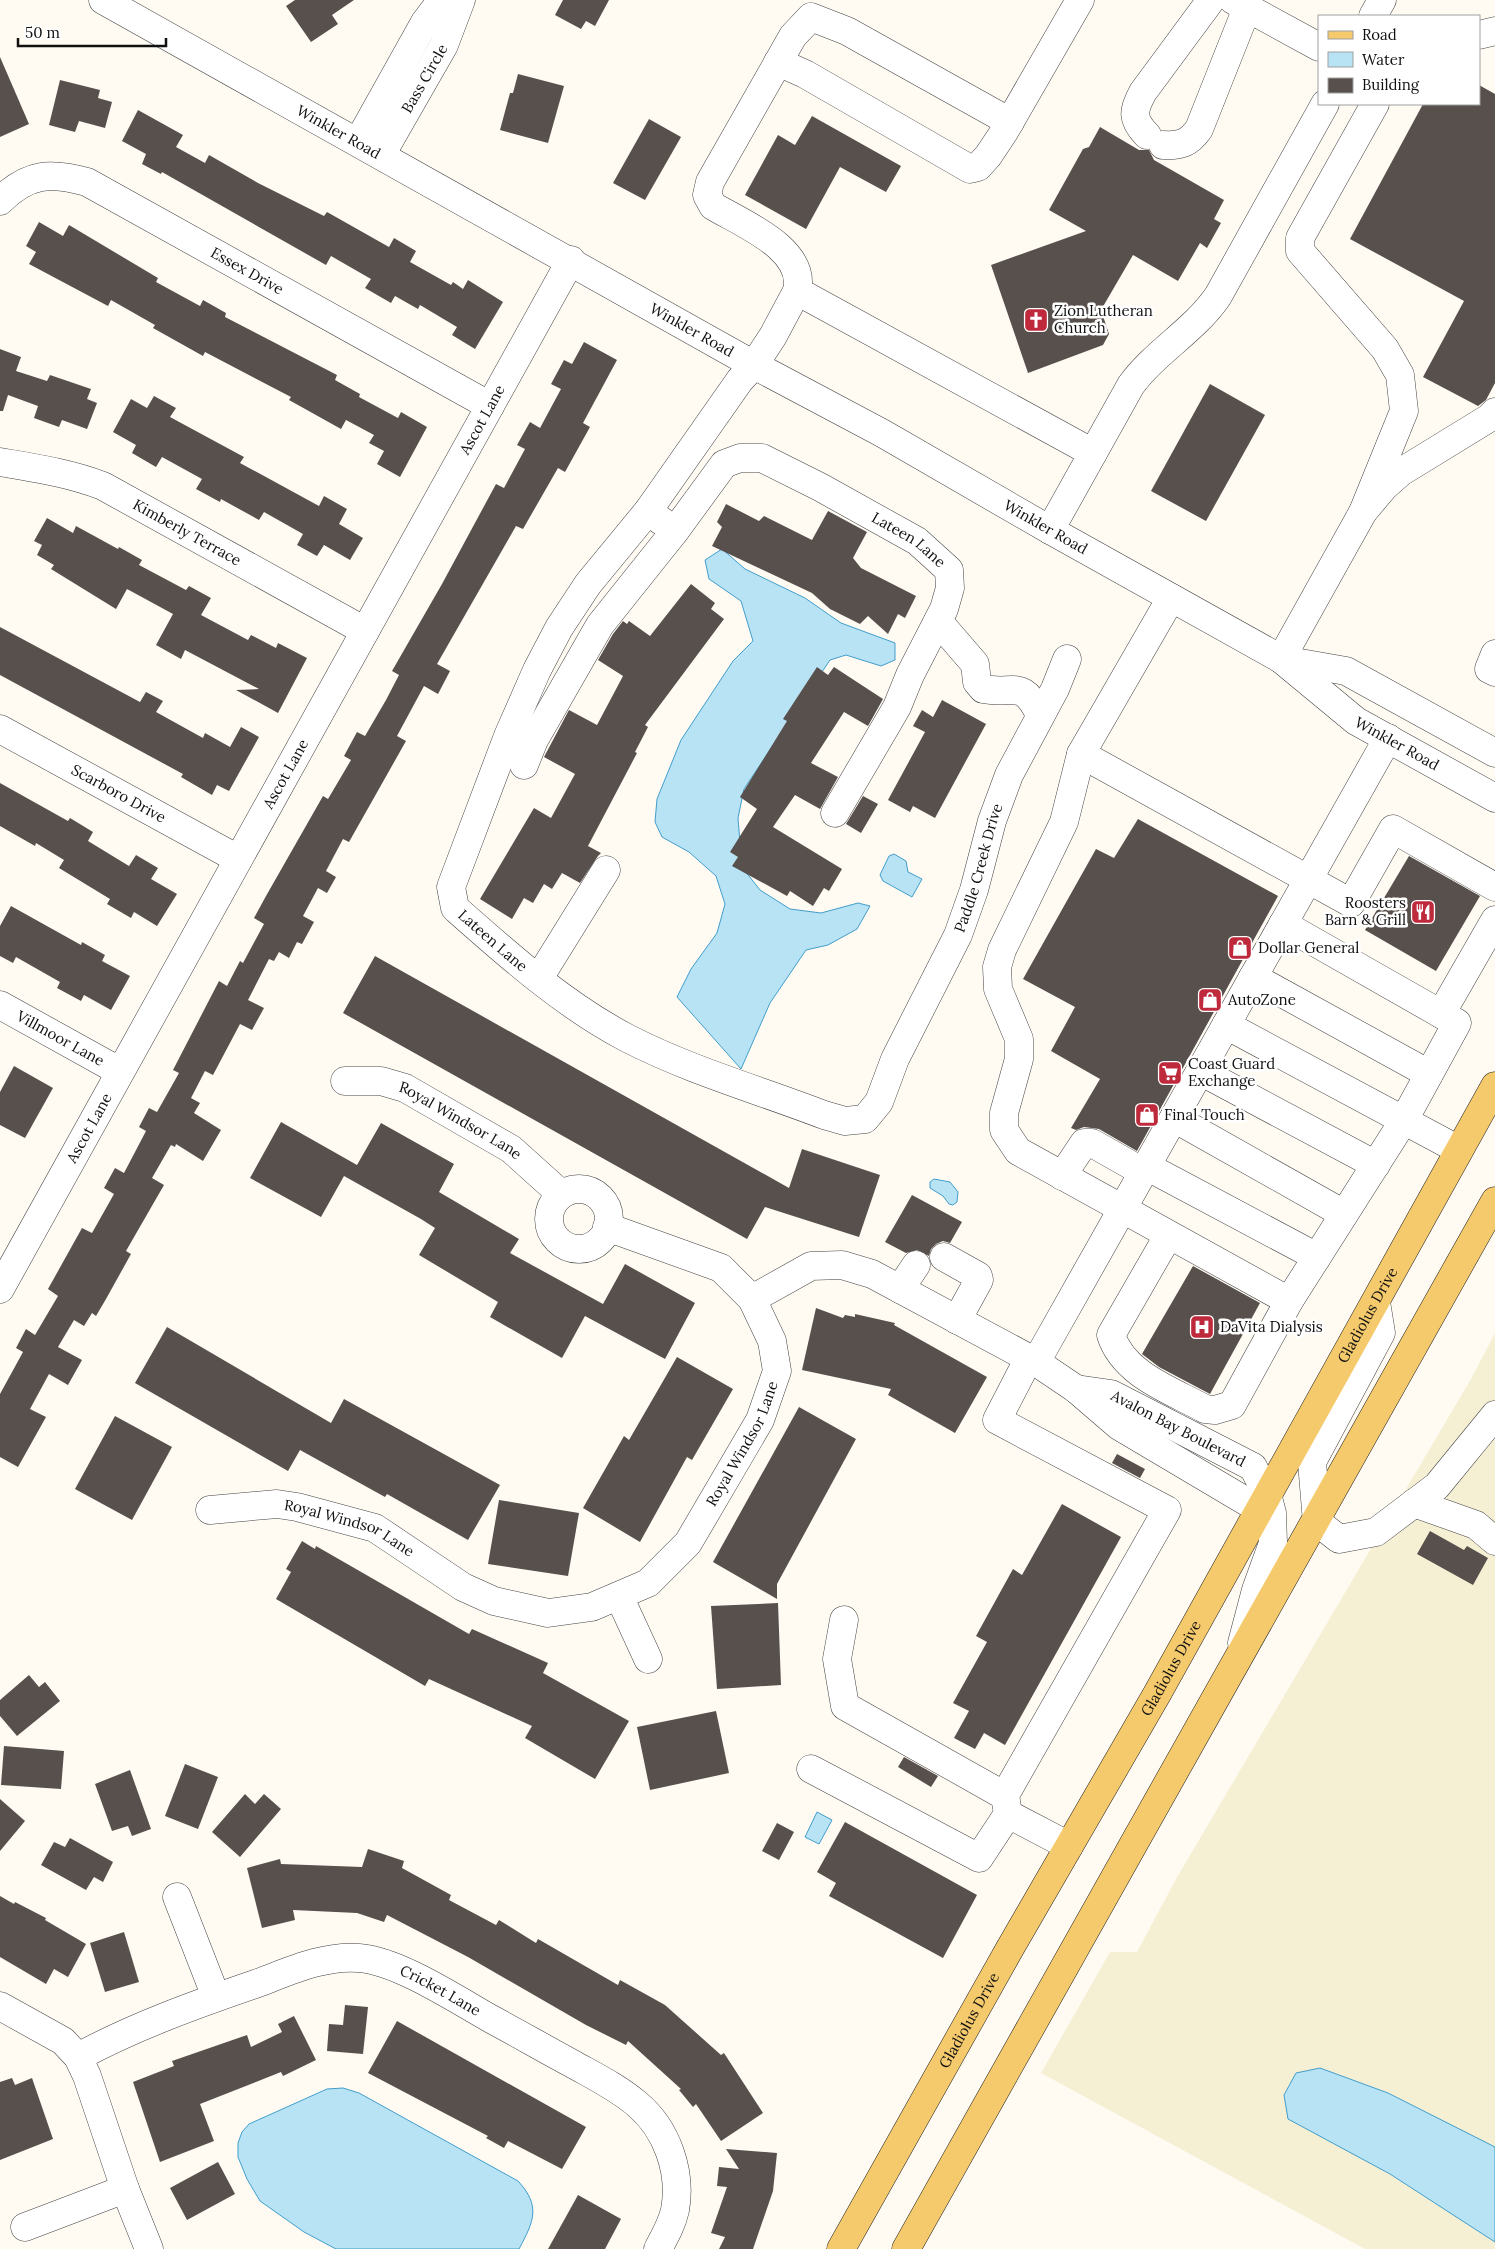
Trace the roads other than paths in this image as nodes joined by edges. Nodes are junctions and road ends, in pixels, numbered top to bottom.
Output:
1 (103, 0) edge
2 (442, 0) edge
3 (461, 0) edge
4 (1080, 0) edge
5 (1210, 0) edge
6 (1382, 0) edge
7 (1240, 4) edge
8 (1374, 15) edge
9 (1495, 31) edge
10 (1480, 35) edge
11 (1318, 46) edge
12 (778, 62) junction
13 (1323, 105) edge
14 (1374, 105) edge
15 (1010, 122) junction
16 (370, 148) junction
17 (0, 201) edge
18 (571, 260) junction
19 (797, 292) junction
20 (754, 365) junction
21 (490, 406) junction
22 (1495, 412) edge
23 (1093, 453) junction
24 (0, 462) edge
25 (648, 511) junction
26 (1364, 512) junction
27 (1050, 530) junction
28 (675, 531) junction
29 (1171, 598) junction
30 (938, 622) junction
31 (365, 631) junction
32 (551, 644) junction
33 (1495, 654) edge
34 (1068, 659) dead end
35 (1281, 659) junction
36 (579, 662) junction
37 (1495, 672) edge
38 (1040, 715) junction
39 (0, 729) edge
40 (1388, 738) junction
41 (1495, 753) edge
42 (1081, 754) junction
43 (524, 765) dead end
44 (1495, 798) edge
45 (835, 813) dead end
46 (238, 859) junction
47 (606, 870) dead end
48 (1308, 880) junction
49 (1495, 887) edge
50 (1495, 920) edge
51 (1283, 924) junction
52 (1253, 977) junction
53 (539, 978) junction
54 (0, 1005) edge
55 (1441, 1014) junction
56 (1226, 1025) junction
57 (119, 1071) junction
58 (1200, 1071) junction
59 (1429, 1074) junction
60 (888, 1075) joint
61 (345, 1081) dead end
62 (1495, 1086) edge
63 (1174, 1118) junction
64 (1404, 1120) junction
65 (1459, 1150) junction
66 (1376, 1165) junction
67 (1145, 1169) junction
68 (1062, 1176) junction
69 (561, 1194) junction
70 (1495, 1201) edge
71 (1122, 1209) junction
72 (1344, 1214) junction
73 (607, 1227) junction
74 (1168, 1236) junction
75 (944, 1257) dead end
76 (1317, 1258) junction
77 (916, 1265) dead end
78 (0, 1289) edge
79 (900, 1289) junction
80 (752, 1299) junction
81 (1289, 1301) junction
82 (1376, 1302) junction
83 (957, 1320) junction
84 (1032, 1360) junction
85 (1495, 1415) edge
86 (1263, 1502) junction
87 (1414, 1503) junction
88 (210, 1510) dead end
89 (1316, 1522) junction
90 (1495, 1541) edge
91 (619, 1596) junction
92 (844, 1620) dead end
93 (648, 1659) dead end
94 (1236, 1664) junction
95 (811, 1769) dead end
96 (1006, 1805) junction
97 (1069, 1846) junction
98 (177, 1897) dead end
99 (216, 1997) junction
100 (0, 2006) edge
101 (78, 2057) junction
102 (125, 2189) junction
103 (25, 2227) dead end
104 (149, 2249) edge
105 (658, 2249) edge
106 (841, 2249) edge
107 (906, 2249) edge

1 - 16 street, Winkler Road
2 - 16 street, Bass Circle
3 - 16 street, Bass Circle
4 - 15 street
5 - 7 street
6 - 8 street
7 - 11 street
9 - 10 street
12 - 15 street
12 - 15 street
12 - 19 street
13 - 23 street
14 - 26 street
16 - 18 street, Winkler Road
17 - 21 street, Essex Drive
18 - 20 street, Winkler Road
18 - 21 street, Ascot Lane
19 - 20 street, Lateen Lane
19 - 23 street
20 - 25 street, Lateen Lane
20 - 27 street, Winkler Road
21 - 31 street, Ascot Lane
22 - 26 street
23 - 27 street
24 - 31 street, Kimberly Terrace
25 - 28 street
25 - 32 street, Lateen Lane
26 - 35 street
27 - 29 street, Winkler Road
28 - 30 street, Lateen Lane
28 - 36 street, Lateen Lane
29 - 35 street, Winkler Road
29 - 42 street
30 - 38 street
30 - 45 street, Lateen Lane
31 - 46 street, Ascot Lane
32 - 36 street
32 - 53 street, Lateen Lane
33 - 37 street
34 - 38 street, Paddle Creek Drive
35 - 40 street, Winkler Road
35 - 41 street, Winkler Road
36 - 43 street, Lateen Lane
38 - 60 street, Paddle Creek Drive
39 - 46 street, Scarboro Drive
40 - 44 street, Winkler Road
40 - 48 street
42 - 48 street
42 - 68 street
46 - 57 street, Ascot Lane
47 - 53 street
48 - 49 street
48 - 51 street
50 - 55 street
51 - 52 street
51 - 55 street
52 - 56 street
52 - 59 street
53 - 60 street, Lateen Lane
54 - 57 street, Villmoor Lane
55 - 59 street
56 - 58 street
56 - 64 street
57 - 78 street, Ascot Lane
58 - 63 street
58 - 66 street
59 - 64 street
61 - 69 street, Royal Windsor Lane
62 - 65 main road, Gladiolus Drive
63 - 67 street
63 - 72 street
64 - 65 street
64 - 66 street
65 - 82 main road, Gladiolus Drive
66 - 72 street
67 - 68 street
67 - 71 street
67 - 76 street
68 - 71 street
69 - 73 street
69 - 73 street
70 - 89 main road
71 - 74 street
71 - 84 street
72 - 76 street
73 - 80 street, Royal Windsor Lane
74 - 81 street
74 - 81 street
75 - 83 street
76 - 81 street
77 - 79 street
79 - 80 street, Avalon Bay Boulevard
79 - 83 street, Avalon Bay Boulevard
80 - 91 street, Royal Windsor Lane
82 - 86 main road, Gladiolus Drive
82 - 89 street
83 - 84 street, Avalon Bay Boulevard
84 - 86 street, Avalon Bay Boulevard
84 - 96 street
85 - 87 street
86 - 94 street, Avalon Bay Boulevard
86 - 97 main road, Gladiolus Drive
87 - 89 street
87 - 90 street
88 - 91 street, Royal Windsor Lane
89 - 94 main road
91 - 93 street
92 - 96 street
94 - 107 main road
95 - 96 street
96 - 97 street
97 - 106 main road, Gladiolus Drive
98 - 99 street
99 - 101 street, Cricket Lane
99 - 105 street, Cricket Lane
100 - 101 street
101 - 102 street
102 - 103 street
102 - 104 street

